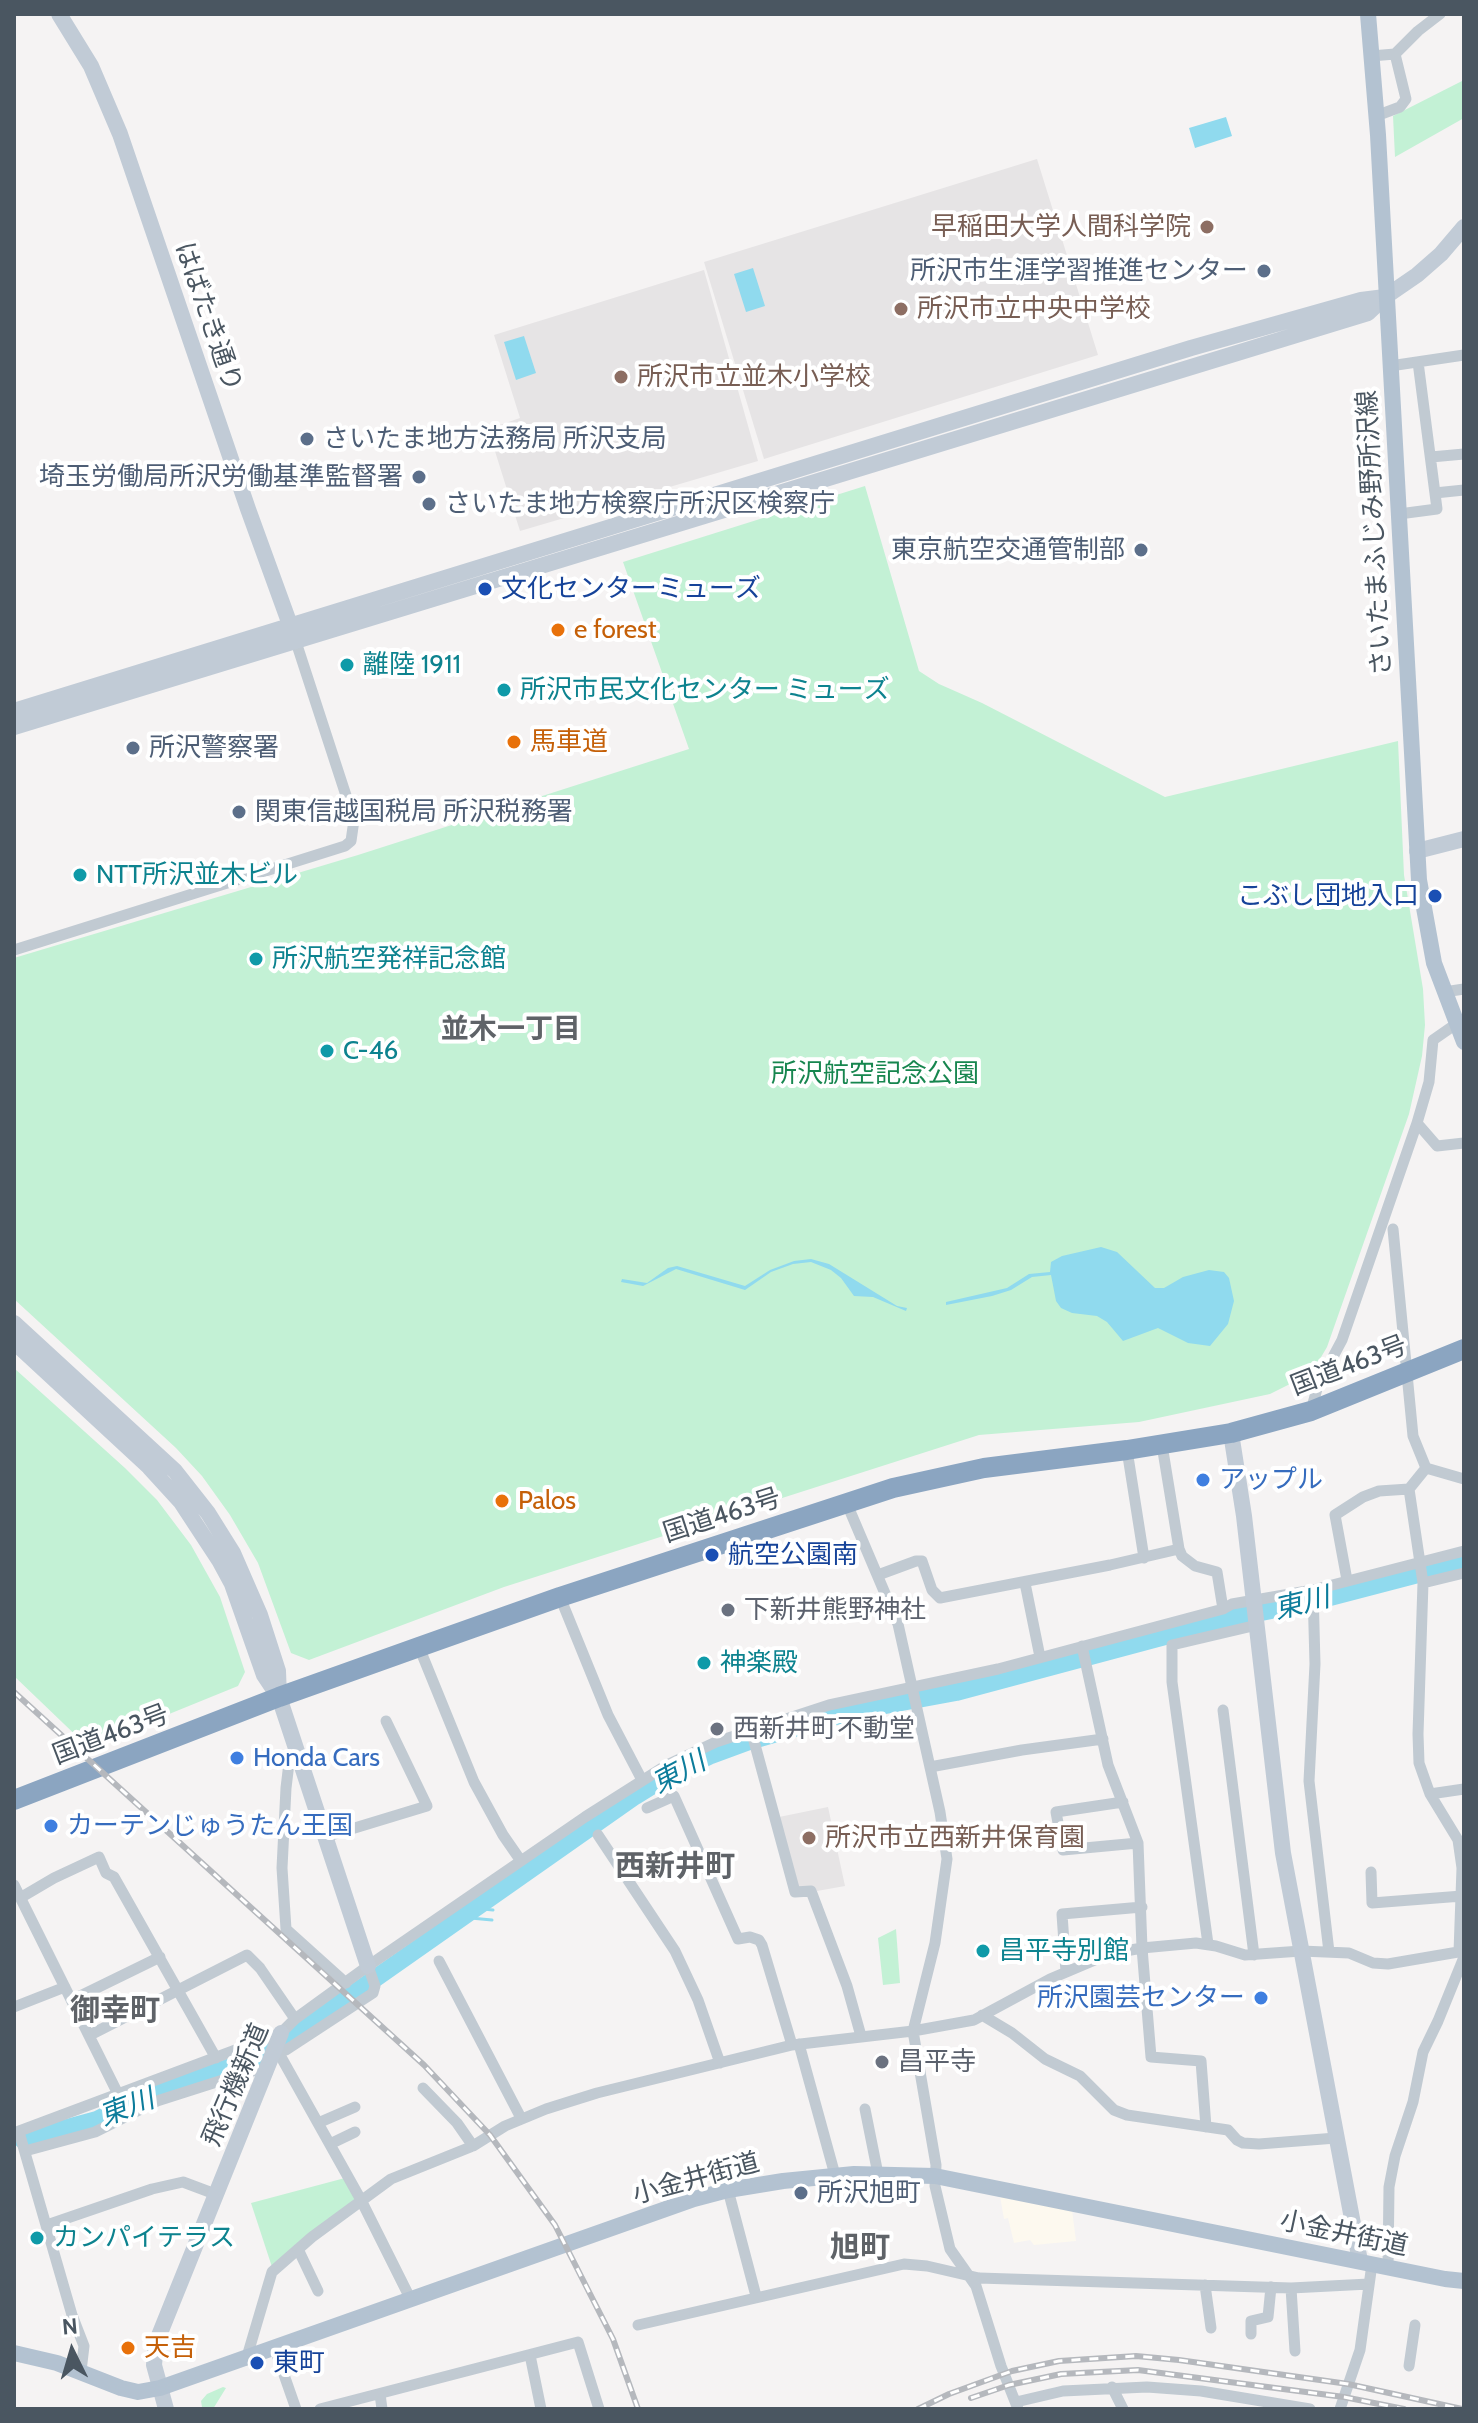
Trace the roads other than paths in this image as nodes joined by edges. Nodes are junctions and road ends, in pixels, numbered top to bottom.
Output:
1 (59, 14) edge
2 (1368, 14) edge
3 (1440, 14) edge
4 (1395, 54) junction
5 (1371, 56) junction
6 (1376, 116) junction
7 (1464, 227) edge
8 (1385, 297) junction
9 (1464, 355) edge
10 (1418, 362) junction
11 (1390, 366) junction
12 (1464, 454) edge
13 (1431, 457) junction
14 (1464, 490) edge
15 (1435, 493) junction
16 (1399, 514) junction
17 (289, 624) junction
18 (296, 642) junction
19 (14, 711) edge
20 (14, 727) edge
21 (1464, 839) edge
22 (1417, 851) junction
23 (14, 950) edge
24 (1464, 989) edge
25 (1444, 992) junction
26 (1456, 1024) junction
27 (1464, 1042) edge
28 (1417, 1123) junction
29 (1464, 1143) edge
30 (1393, 1229) dead end
31 (14, 1323) edge
32 (14, 1342) edge
33 (1464, 1349) edge
34 (1405, 1373) junction
35 (1311, 1411) junction
36 (1231, 1433) junction
37 (1162, 1445) junction
38 (1127, 1450) junction
39 (1426, 1468) junction
40 (1464, 1479) edge
41 (1409, 1489) junction
42 (847, 1504) junction
43 (1179, 1549) junction
44 (1464, 1551) edge
45 (1144, 1558) junction
46 (1422, 1572) junction
47 (1464, 1573) edge
48 (878, 1575) junction
49 (1347, 1580) junction
50 (1025, 1583) junction
51 (1314, 1592) junction
52 (560, 1597) junction
53 (1223, 1609) junction
54 (1255, 1613) junction
55 (419, 1647) junction
56 (1082, 1648) junction
57 (1040, 1657) junction
58 (915, 1696) junction
59 (279, 1697) junction
60 (1223, 1710) dead end
61 (386, 1721) dead end
62 (752, 1732) junction
63 (1103, 1739) junction
64 (297, 1748) junction
65 (930, 1767) junction
66 (642, 1780) junction
67 (1464, 1789) edge
68 (1430, 1794) junction
69 (14, 1800) edge
70 (1123, 1802) junction
71 (647, 1808) dead end
72 (598, 1835) dead end
73 (325, 1837) junction
74 (1138, 1843) junction
75 (521, 1861) junction
76 (1371, 1872) dead end
77 (16, 1892) edge
78 (1462, 1896) junction
79 (1142, 1907) junction
80 (1208, 1944) junction
81 (1142, 1948) junction
82 (1301, 1951) junction
83 (1329, 1952) junction
84 (1462, 1953) edge
85 (1254, 1955) junction
86 (160, 1957) junction
87 (439, 1961) dead end
88 (368, 1968) junction
89 (1066, 1972) junction
90 (346, 1983) junction
91 (65, 1987) junction
92 (179, 1990) junction
93 (72, 2000) junction
94 (14, 2007) edge
95 (982, 2015) junction
96 (295, 2019) junction
97 (913, 2031) junction
98 (90, 2035) junction
99 (861, 2036) junction
100 (277, 2043) junction
101 (796, 2045) junction
102 (216, 2058) junction
103 (720, 2063) junction
104 (267, 2070) junction
105 (423, 2088) dead end
106 (118, 2094) junction
107 (355, 2107) dead end
108 (865, 2109) dead end
109 (521, 2118) junction
110 (318, 2123) junction
111 (1206, 2127) junction
112 (355, 2132) dead end
113 (1336, 2138) junction
114 (20, 2139) edge
115 (330, 2144) junction
116 (473, 2146) junction
117 (878, 2174) junction
118 (835, 2175) junction
119 (935, 2176) junction
120 (728, 2190) junction
121 (215, 2194) junction
122 (361, 2200) junction
123 (47, 2225) junction
124 (298, 2249) junction
125 (954, 2254) junction
126 (1373, 2264) junction
127 (927, 2266) junction
128 (971, 2276) junction
129 (1464, 2281) edge
130 (1369, 2284) junction
131 (1205, 2285) junction
132 (1271, 2287) junction
133 (1291, 2288) junction
134 (318, 2291) dead end
135 (756, 2296) junction
136 (411, 2300) junction
137 (638, 2325) dead end
138 (1415, 2325) dead end
139 (1211, 2328) dead end
140 (1251, 2334) dead end
141 (275, 2349) junction
142 (1295, 2351) dead end
143 (14, 2353) edge
144 (530, 2355) junction
145 (246, 2360) junction
146 (1409, 2366) dead end
147 (81, 2371) junction
148 (1112, 2387) junction
149 (160, 2388) junction
150 (380, 2394) junction
151 (1017, 2406) edge
152 (166, 2409) edge
153 (296, 2409) edge
154 (320, 2409) edge
155 (382, 2409) edge
156 (541, 2409) edge
157 (599, 2409) edge
158 (1123, 2409) edge
159 (1310, 2409) edge
160 (1340, 2409) edge

1 - 17 street, はばたき通り
2 - 5 main road, さいたまふじみ野所沢線
3 - 4 street
4 - 5 street
4 - 6 street
5 - 6 main road, さいたまふじみ野所沢線
6 - 8 main road, さいたまふじみ野所沢線
7 - 8 street
8 - 11 main road, さいたまふじみ野所沢線
8 - 17 street
8 - 18 street
9 - 10 street
10 - 11 street
10 - 13 street
11 - 16 main road, さいたまふじみ野所沢線
12 - 13 street
13 - 15 street
14 - 15 street
15 - 16 street
16 - 22 main road, さいたまふじみ野所沢線
17 - 18 street, はばたき通り
17 - 19 street
18 - 20 street
18 - 23 street
21 - 22 street
22 - 25 main road, さいたまふじみ野所沢線
24 - 25 street
25 - 26 main road, さいたまふじみ野所沢線
26 - 27 main road, さいたまふじみ野所沢線
26 - 28 street
28 - 29 street
28 - 35 street
30 - 34 street
31 - 59 street
32 - 59 street
33 - 34 highway, 国道463号
34 - 35 highway, 国道463号
34 - 39 street
35 - 36 highway, 国道463号
36 - 37 highway, 国道463号
36 - 54 street
37 - 38 highway, 国道463号
37 - 43 street
38 - 42 highway, 国道463号
38 - 45 street
39 - 40 street
39 - 41 street
41 - 46 street
41 - 49 street
42 - 48 street
42 - 52 highway, 国道463号
43 - 45 street
43 - 53 street
44 - 46 street
45 - 50 street
46 - 47 street
46 - 49 street
46 - 68 street
48 - 50 street
48 - 58 street
49 - 51 street
50 - 57 street
51 - 54 street
51 - 83 street
52 - 55 highway, 国道463号
52 - 66 street
53 - 54 street, 飛行機新道
53 - 56 street, 飛行機新道
54 - 80 street
54 - 82 street
55 - 59 highway, 国道463号
55 - 75 street
56 - 57 street, 飛行機新道
56 - 63 street
57 - 58 street, 飛行機新道
58 - 62 street, 飛行機新道
58 - 65 street
59 - 64 street
59 - 69 highway, 国道463号
60 - 85 street
61 - 73 street
62 - 66 street, 飛行機新道
62 - 99 street
63 - 65 street
63 - 70 street
64 - 73 street
64 - 90 street
65 - 97 street
66 - 75 street, 飛行機新道
67 - 68 street
68 - 78 street
70 - 74 street
70 - 74 street
71 - 101 street
72 - 103 street
73 - 88 street
74 - 79 street
75 - 88 street, 飛行機新道
76 - 78 street
77 - 86 street
77 - 91 street
78 - 84 street
79 - 81 street
79 - 89 street
80 - 81 street
80 - 85 street
81 - 89 street
81 - 111 street
82 - 83 street
82 - 85 street
82 - 113 street
83 - 84 street
84 - 126 street
86 - 92 street
86 - 93 street
87 - 109 street
88 - 90 street, 飛行機新道
88 - 100 street
89 - 95 street
90 - 96 street, 飛行機新道
91 - 93 street
91 - 94 street
92 - 96 street
92 - 98 street
92 - 102 street
93 - 98 street
95 - 97 street
95 - 111 street
96 - 100 street, 飛行機新道
97 - 99 street
97 - 119 street
98 - 106 street
99 - 101 street
100 - 102 street
100 - 104 street, 飛行機新道
100 - 110 street
101 - 103 street
101 - 118 street
102 - 106 street
103 - 109 street
104 - 114 street
104 - 121 street, 飛行機新道
105 - 116 street
106 - 114 street
107 - 110 street
108 - 117 street
109 - 116 street
110 - 115 street
111 - 113 street
112 - 115 street
113 - 126 street
114 - 123 street
115 - 122 street
116 - 122 street
117 - 118 main road, 小金井街道
117 - 119 main road, 小金井街道
118 - 120 main road, 小金井街道
119 - 125 street
119 - 126 main road, 小金井街道
120 - 135 street
120 - 136 main road, 小金井街道
121 - 123 street
121 - 149 street, 飛行機新道
122 - 124 street
122 - 136 street
123 - 147 street
124 - 134 street
124 - 145 street
125 - 127 street
125 - 128 street
126 - 129 main road, 小金井街道
126 - 130 street
127 - 128 street
127 - 135 street
128 - 131 street
128 - 151 street
130 - 133 street
130 - 160 street
131 - 132 street
131 - 139 street
132 - 133 street
132 - 140 street
133 - 142 street
135 - 137 street
136 - 141 main road, 小金井街道
138 - 146 street
141 - 145 main road, 小金井街道
141 - 153 street
143 - 147 main road, 小金井街道
144 - 150 street
144 - 156 street
144 - 157 street
145 - 149 main road, 小金井街道
147 - 149 main road, 小金井街道
148 - 151 street
148 - 158 street
148 - 159 street
149 - 152 street, 飛行機新道
150 - 154 street
150 - 155 street

